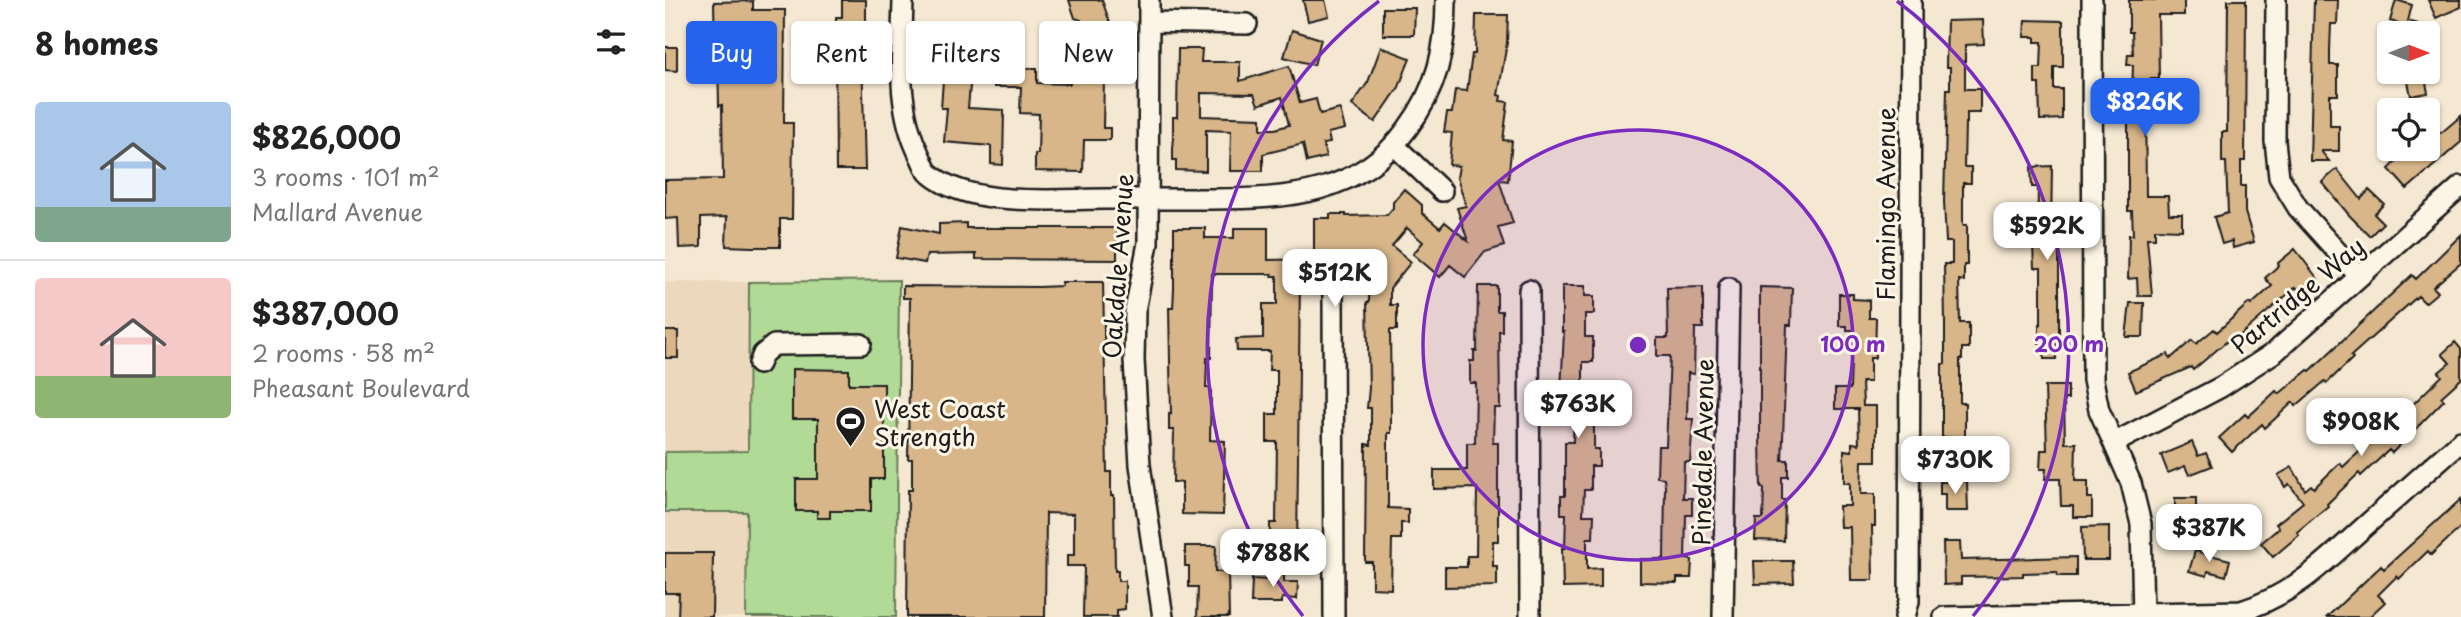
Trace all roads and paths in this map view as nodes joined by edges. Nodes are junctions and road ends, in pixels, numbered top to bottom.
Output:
1 (903, 0) edge
2 (1149, 0) edge
3 (1446, 0) edge
4 (1911, 0) edge
5 (2092, 0) edge
6 (2276, 0) edge
7 (1149, 22) junction
8 (1247, 24) dead end
9 (1395, 146) junction
10 (2461, 186) edge
11 (1442, 191) dead end
12 (1148, 199) junction
13 (2359, 276) junction
14 (1729, 288) dead end
15 (1529, 290) dead end
16 (1333, 292) dead end
17 (861, 344) dead end
18 (759, 364) dead end
19 (2461, 441) edge
20 (2114, 443) junction
21 (2143, 616) edge
22 (1163, 617) edge
23 (1334, 617) edge
24 (1529, 617) edge
25 (1723, 617) edge
26 (1905, 617) edge
27 (1944, 617) edge

1 - 12 street
2 - 7 street, Oakdale Avenue
3 - 9 street
4 - 26 street, Flamingo Avenue
5 - 20 street
6 - 13 street
7 - 8 street
7 - 12 street, Oakdale Avenue
9 - 11 street
9 - 12 street
10 - 13 street, Partridge Way
12 - 22 street, Oakdale Avenue
13 - 20 street, Partridge Way
14 - 25 street, Pinedale Avenue
15 - 24 street
16 - 23 street
17 - 18 street
19 - 21 street
20 - 21 street
21 - 27 street

